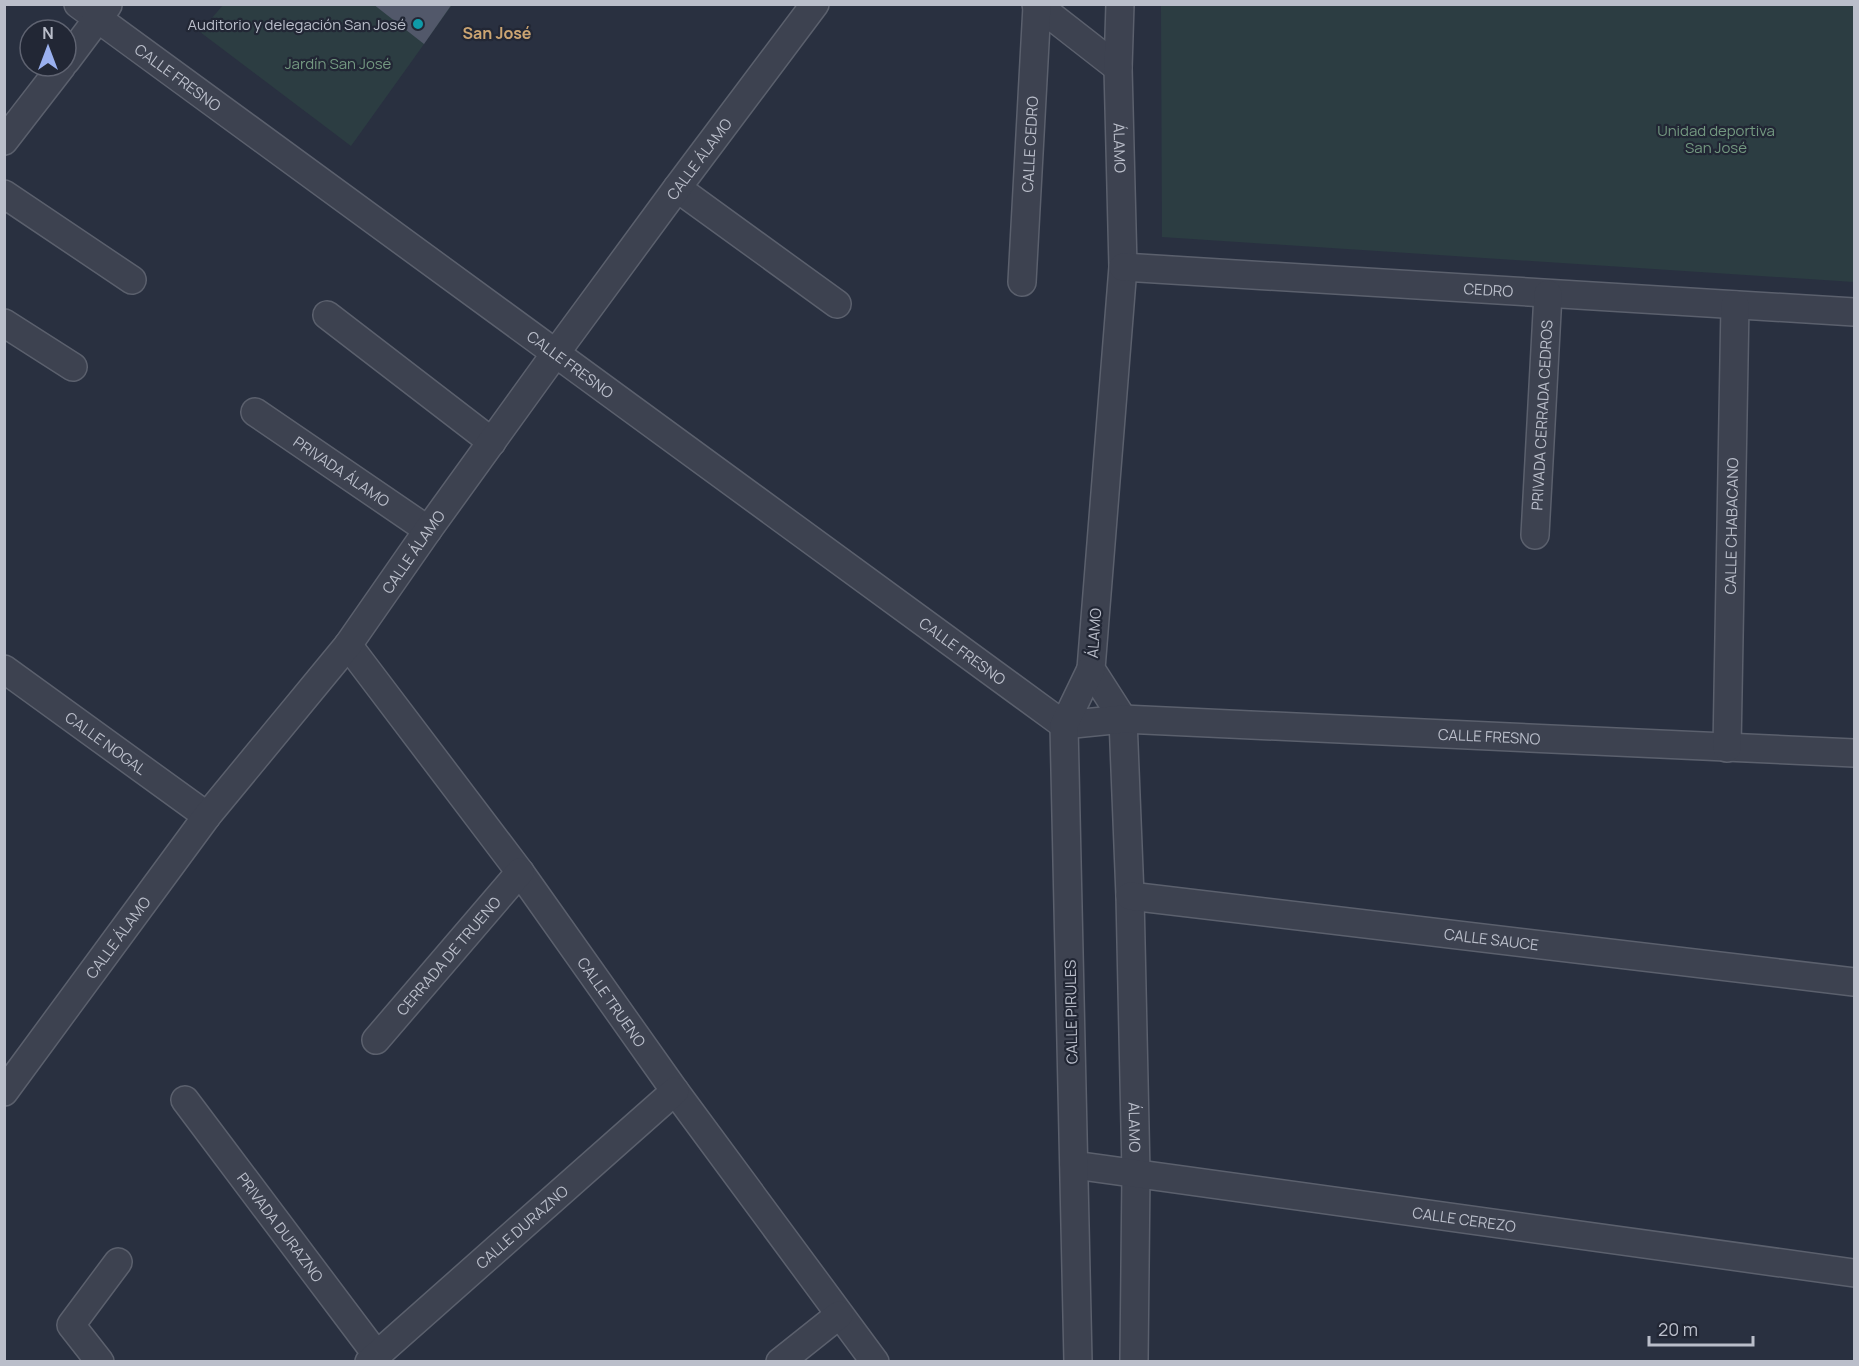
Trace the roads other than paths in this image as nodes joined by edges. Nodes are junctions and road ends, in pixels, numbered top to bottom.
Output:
1 (815, 4) edge
2 (1119, 4) edge
3 (1037, 5) edge
4 (95, 9) edge
5 (78, 39) edge
6 (1118, 68) junction
7 (53, 78) edge
8 (4, 141) edge
9 (677, 188) junction
10 (4, 194) edge
11 (1123, 267) junction
12 (132, 280) dead end
13 (1022, 282) dead end
14 (1548, 294) junction
15 (837, 304) dead end
16 (1735, 305) junction
17 (1854, 312) edge
18 (327, 315) dead end
19 (4, 323) edge
20 (555, 354) junction
21 (73, 367) dead end
22 (255, 412) dead end
23 (492, 442) junction
24 (428, 530) junction
25 (1535, 535) dead end
26 (348, 645) junction
27 (4, 669) edge
28 (1091, 669) junction
29 (1123, 719) junction
30 (1064, 725) junction
31 (1727, 748) junction
32 (1854, 753) edge
33 (207, 816) junction
34 (520, 872) junction
35 (1130, 896) junction
36 (1854, 982) edge
37 (376, 1040) dead end
38 (675, 1091) junction
39 (4, 1092) edge
40 (185, 1100) dead end
41 (1074, 1165) junction
42 (1136, 1173) junction
43 (118, 1262) dead end
44 (1854, 1273) edge
45 (839, 1315) junction
46 (373, 1358) edge
47 (100, 1362) edge
48 (780, 1362) edge
49 (874, 1362) edge
50 (1078, 1362) edge
51 (1134, 1362) edge

1 - 9 street, CALLE ÁLAMO
2 - 6 street, ÁLAMO
3 - 6 street, CALLE CEDRO
3 - 13 street, CALLE CEDRO
4 - 5 street
4 - 20 street, CALLE FRESNO
6 - 11 street, ÁLAMO
7 - 8 street
9 - 15 street
9 - 20 street, CALLE ÁLAMO
10 - 12 street
11 - 14 street, CEDRO
11 - 28 street, ÁLAMO
14 - 16 street, CEDRO
14 - 25 street, PRIVADA CERRADA CEDROS
16 - 17 street, CEDRO
16 - 31 street, CALLE CHABACANO
18 - 23 street
19 - 21 street
20 - 23 street, CALLE ÁLAMO
20 - 30 street, CALLE FRESNO
22 - 24 street, PRIVADA ÁLAMO
23 - 24 street, CALLE ÁLAMO
24 - 26 street, CALLE ÁLAMO
26 - 33 street, CALLE ÁLAMO
26 - 34 street, CALLE TRUENO
27 - 33 street, CALLE NOGAL
28 - 29 street, ÁLAMO
28 - 30 street, CALLE PIRULES
29 - 30 street, CALLE FRESNO
29 - 31 street, CALLE FRESNO
29 - 35 street, ÁLAMO
30 - 41 street, CALLE PIRULES
31 - 32 street, CALLE FRESNO
33 - 39 street, CALLE ÁLAMO
34 - 37 street, CERRADA DE TRUENO
34 - 38 street, CALLE TRUENO
35 - 36 street, CALLE SAUCE
35 - 42 street, ÁLAMO
38 - 45 street, CALLE TRUENO
38 - 46 street, CALLE DURAZNO
40 - 46 street, PRIVADA DURAZNO
41 - 42 street, CALLE CEREZO
41 - 50 street, CALLE PIRULES
42 - 44 street, CALLE CEREZO
42 - 51 street, ÁLAMO
43 - 47 street
45 - 48 street
45 - 49 street, CALLE TRUENO

